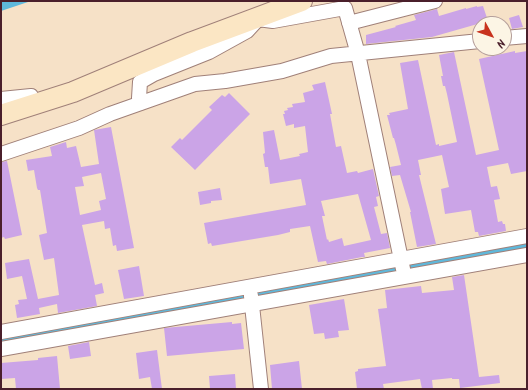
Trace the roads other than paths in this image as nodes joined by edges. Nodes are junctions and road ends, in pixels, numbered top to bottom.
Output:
1 (302, 1) edge
2 (435, 1) edge
3 (348, 5) edge
4 (258, 19) junction
5 (349, 23) junction
6 (527, 36) edge
7 (512, 37) edge
8 (472, 42) edge
9 (358, 54) junction
10 (1, 99) edge
11 (141, 103) junction
12 (34, 105) junction
13 (1, 115) edge
14 (1, 154) edge
15 (527, 236) edge
16 (527, 255) edge
17 (403, 268) junction
18 (251, 294) junction
19 (1, 332) edge
20 (1, 349) edge
21 (261, 389) edge

1 - 4 street
2 - 5 street
3 - 4 street
3 - 5 street
4 - 11 street
4 - 12 street
5 - 9 street
6 - 7 street
8 - 9 street
9 - 11 street
9 - 17 street
10 - 12 street
11 - 14 street
12 - 13 street
15 - 17 street
16 - 17 street
17 - 18 street
18 - 19 street
18 - 20 street
18 - 21 street

